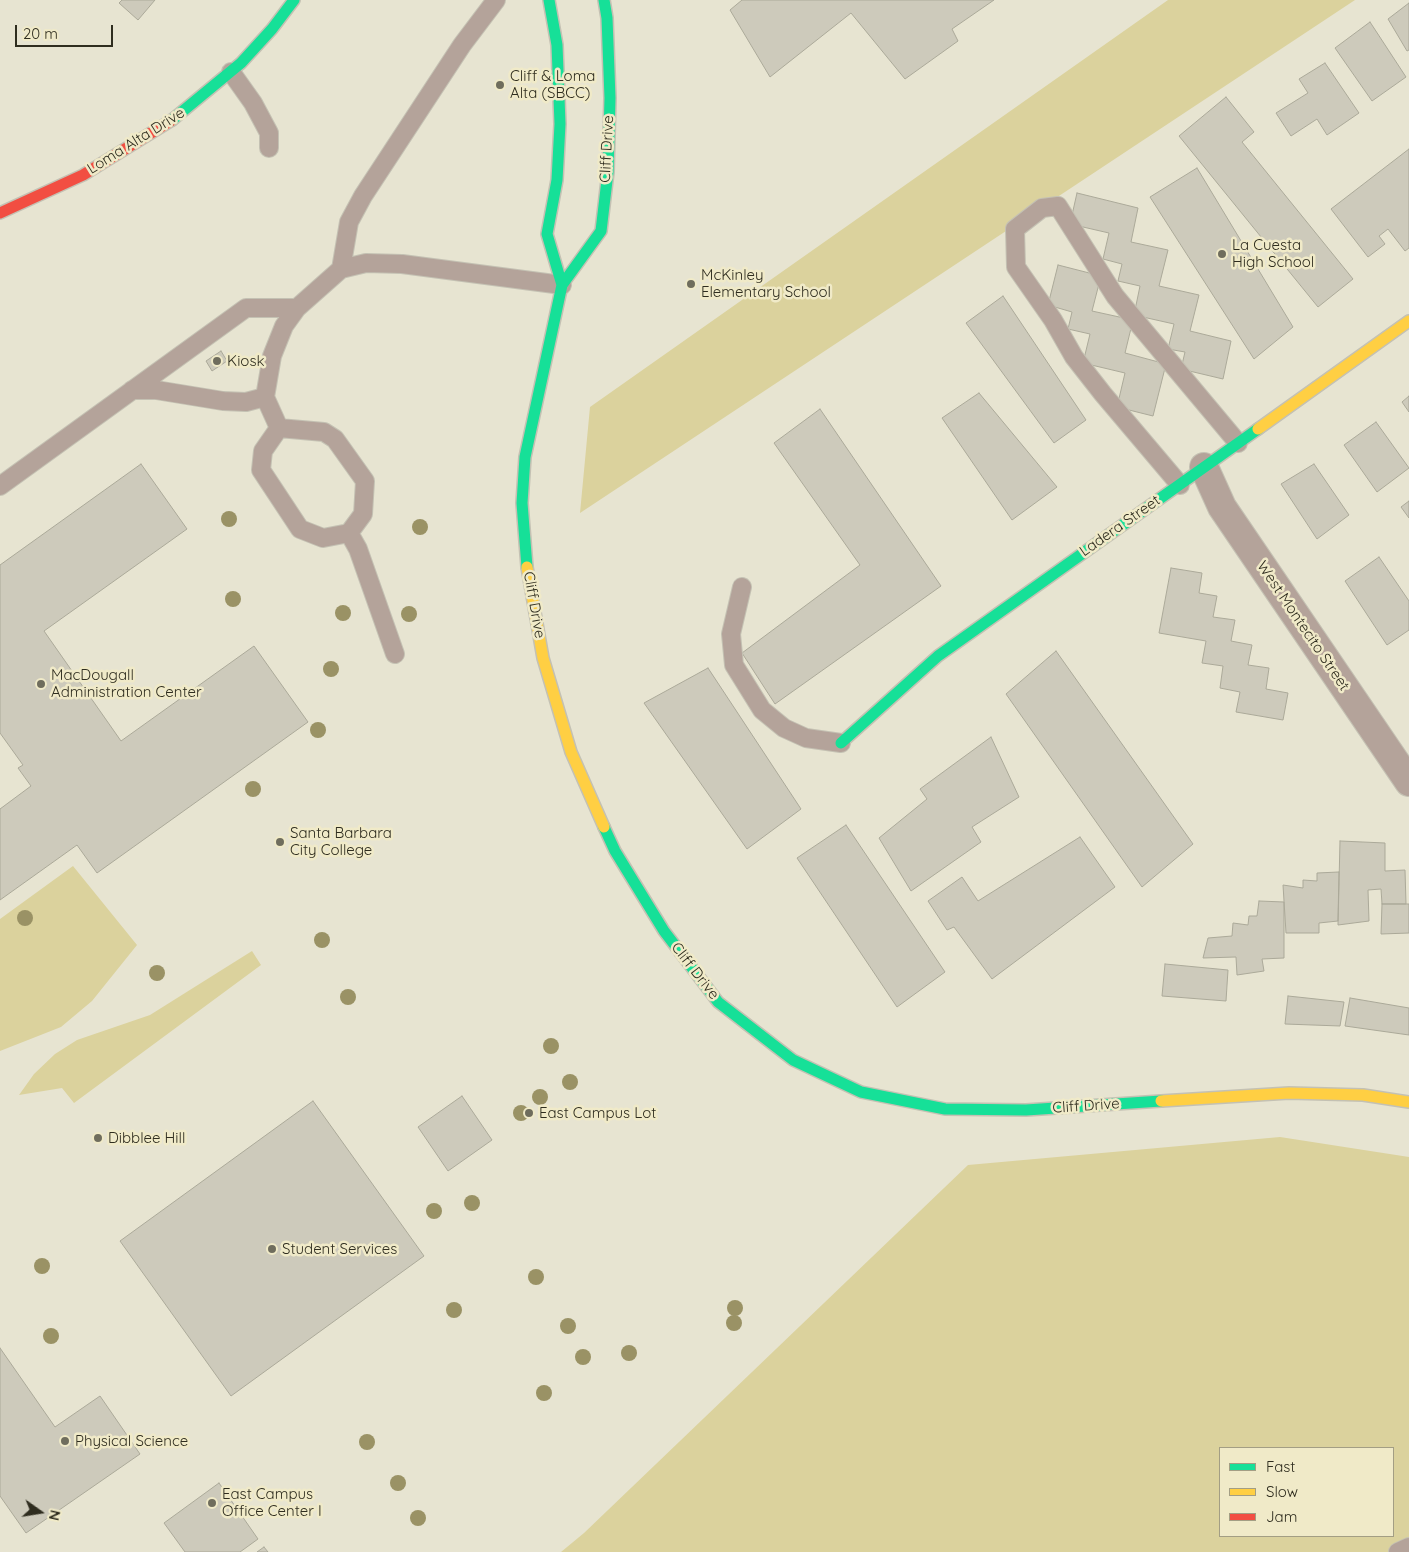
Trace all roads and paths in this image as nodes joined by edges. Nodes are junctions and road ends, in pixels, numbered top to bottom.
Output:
1 (294, 0) edge
2 (496, 0) edge
3 (549, 0) edge
4 (604, 0) edge
5 (231, 72) junction
6 (269, 148) dead end
7 (0, 213) edge
8 (341, 269) junction
9 (562, 285) junction
10 (297, 308) junction
11 (1409, 321) edge
12 (132, 390) junction
13 (265, 397) junction
14 (279, 428) junction
15 (1238, 443) junction
16 (1204, 467) junction
17 (1180, 484) junction
18 (0, 486) edge
19 (349, 533) junction
20 (742, 587) dead end
21 (395, 654) dead end
22 (841, 743) joint
23 (1409, 782) edge
24 (1409, 1102) edge
25 (1409, 1547) edge
26 (1398, 1552) edge

1 - 5 main road, Loma Alta Drive
2 - 8 lane
3 - 9 main road, Cliff Drive
4 - 9 main road, Cliff Drive
5 - 6 lane
5 - 7 main road, Loma Alta Drive
8 - 9 lane
8 - 10 lane
9 - 24 main road, Cliff Drive
10 - 12 lane
10 - 13 lane
11 - 15 main road, Ladera Street
12 - 13 lane
12 - 18 lane
13 - 14 lane
14 - 19 lane
14 - 19 lane
15 - 16 main road, Ladera Street
15 - 17 lane
16 - 17 main road, Ladera Street
16 - 23 street, West Montecito Street
17 - 22 main road, Ladera Street
19 - 21 lane
20 - 22 lane
25 - 26 lane

